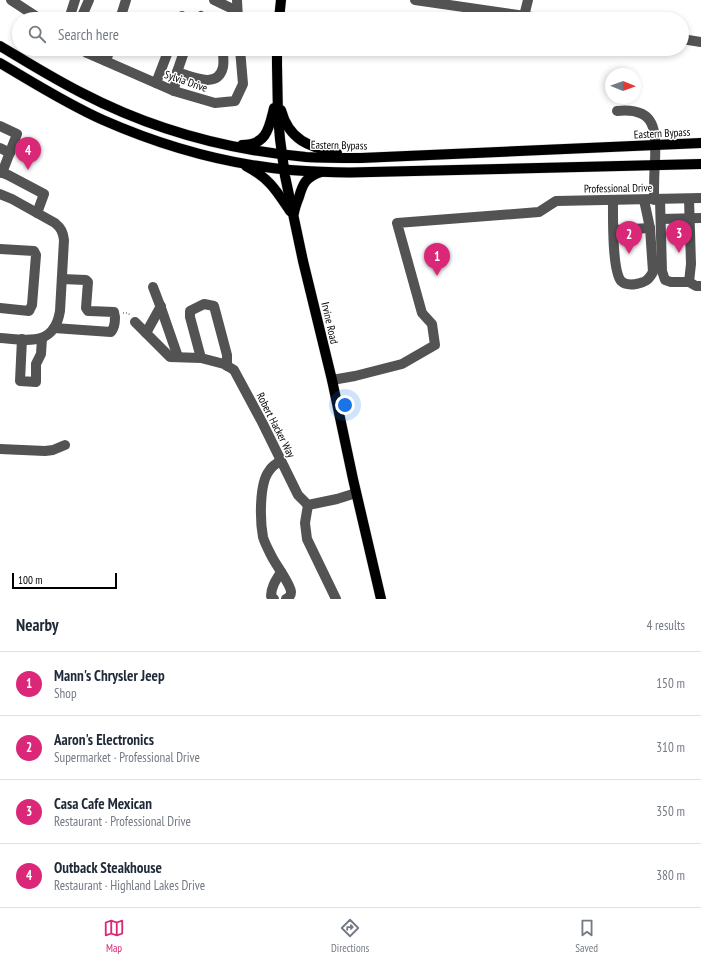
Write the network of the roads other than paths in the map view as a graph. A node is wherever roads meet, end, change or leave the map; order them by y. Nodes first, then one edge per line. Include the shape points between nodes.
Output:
1 (11, 0) edge
2 (75, 0) edge
3 (88, 0) edge
4 (126, 0) edge
5 (214, 0) edge
6 (237, 0) edge
7 (280, 0) edge
8 (415, 0) edge
9 (528, 0) edge
10 (29, 12) edge
11 (71, 12) edge
12 (84, 12) edge
13 (122, 12) edge
14 (233, 12) edge
15 (238, 12) edge
16 (279, 12) edge
17 (497, 12) edge
18 (525, 12) edge
19 (689, 40) edge
20 (701, 42) edge
21 (0, 46) edge
22 (12, 53) edge
23 (17, 56) edge
24 (94, 56) edge
25 (108, 56) edge
26 (166, 56) edge
27 (183, 56) edge
28 (223, 56) edge
29 (241, 56) edge
30 (277, 56) edge
31 (106, 61) junction
32 (0, 63) edge
33 (177, 72) junction
34 (156, 83) junction
35 (174, 91) junction
36 (277, 94) junction
37 (617, 111) dead end
38 (0, 126) edge
39 (701, 143) edge
40 (655, 145) junction
41 (230, 146) junction
42 (0, 148) edge
43 (10, 153) junction
44 (282, 154) junction
45 (361, 158) junction
46 (233, 161) junction
47 (701, 164) edge
48 (654, 165) junction
49 (284, 169) junction
50 (321, 172) junction
51 (1, 173) edge
52 (0, 194) edge
53 (701, 198) edge
54 (689, 199) junction
55 (613, 200) junction
56 (644, 200) junction
57 (657, 200) junction
58 (37, 213) junction
59 (294, 217) junction
60 (690, 218) junction
61 (701, 218) edge
62 (660, 219) junction
63 (650, 228) junction
64 (614, 230) junction
65 (0, 249) edge
66 (62, 279) junction
67 (689, 282) junction
68 (701, 286) edge
69 (152, 287) dead end
70 (161, 306) junction
71 (0, 308) edge
72 (135, 322) road end
73 (54, 328) junction
74 (146, 333) junction
75 (0, 338) edge
76 (42, 338) junction
77 (22, 340) junction
78 (174, 357) junction
79 (201, 358) junction
80 (227, 366) junction
81 (332, 380) junction
82 (65, 444) dead end
83 (0, 449) edge
84 (281, 461) junction
85 (356, 493) junction
86 (308, 505) junction
87 (281, 572) junction
88 (274, 599) edge
89 (286, 599) edge
90 (336, 599) edge
91 (381, 599) edge

1 - 10 street
2 - 11 street
3 - 12 street
4 - 13 street
5 - 14 street
6 - 15 street
7 - 16 main road
8 - 17 street
9 - 18 street
19 - 20 street
21 - 22 main road, Eastern Bypass
23 - 41 main road, Eastern Bypass via 81,93 111,107 171,130
24 - 31 street, Sylvia Drive
25 - 31 street
26 - 34 street
27 - 33 street
28 - 33 street via 222,68 219,75 213,79 206,81
29 - 35 street, Sylvia Drive via 243,84 234,101 215,103
30 - 36 main road, Irvine Road
31 - 34 street, Sylvia Drive
32 - 46 main road via 58,98 118,126 177,147
33 - 35 street
34 - 35 street, Sylvia Drive
36 - 41 main road via 266,135 255,143
36 - 44 main road, Irvine Road
36 - 45 main road via 285,122 301,141 318,149
37 - 40 street via 634,111 648,118 655,132
38 - 43 street via 17,134
39 - 40 main road, Eastern Bypass
40 - 45 main road, Eastern Bypass
40 - 48 street
41 - 44 main road, Eastern Bypass
42 - 43 street
43 - 51 street
44 - 45 main road, Eastern Bypass
44 - 49 main road, Irvine Road
46 - 49 main road
46 - 59 main road via 266,179
47 - 48 main road
48 - 50 main road
48 - 57 street
49 - 50 main road
49 - 59 main road, Irvine Road
50 - 59 main road via 314,174 302,185
51 - 58 street via 44,194
52 - 58 street
53 - 54 street, Professional Drive
54 - 57 street, Professional Drive
54 - 60 street
55 - 56 street, Professional Drive
55 - 64 street
55 - 81 street, Professional Drive via 556,201 539,212 397,223 422,313 432,324 435,345 402,364
56 - 57 street, Professional Drive
56 - 63 street
57 - 62 street
58 - 66 street via 55,223 63,233
59 - 81 main road, Irvine Road
60 - 61 street
60 - 62 street
60 - 67 street
62 - 67 street via 662,271 665,280
63 - 64 street
63 - 64 street via 653,272 643,283 629,285 622,282 618,276
65 - 71 street via 34,251 36,255 32,305 29,310
66 - 73 street via 58,319
66 - 73 street via 86,280 86,308 88,311 114,312 114,329 111,332
67 - 68 street
69 - 70 street
70 - 74 street
70 - 78 street
72 - 74 street
73 - 76 street
74 - 78 street
75 - 77 street
76 - 77 street
76 - 77 street via 42,354 36,364 36,382 20,381
78 - 79 street
79 - 80 street
79 - 80 street via 190,311 204,304 214,306 227,355
80 - 84 street, Robert Hacker Way via 234,370
81 - 85 main road, Irvine Road
82 - 83 street via 45,451
84 - 86 street, Robert Hacker Way via 298,495
84 - 87 street via 269,471 264,483 261,520 264,539
85 - 86 street
85 - 91 main road, Irvine Road
86 - 90 street via 305,523 307,539
87 - 88 street via 271,592
87 - 89 street via 292,591

